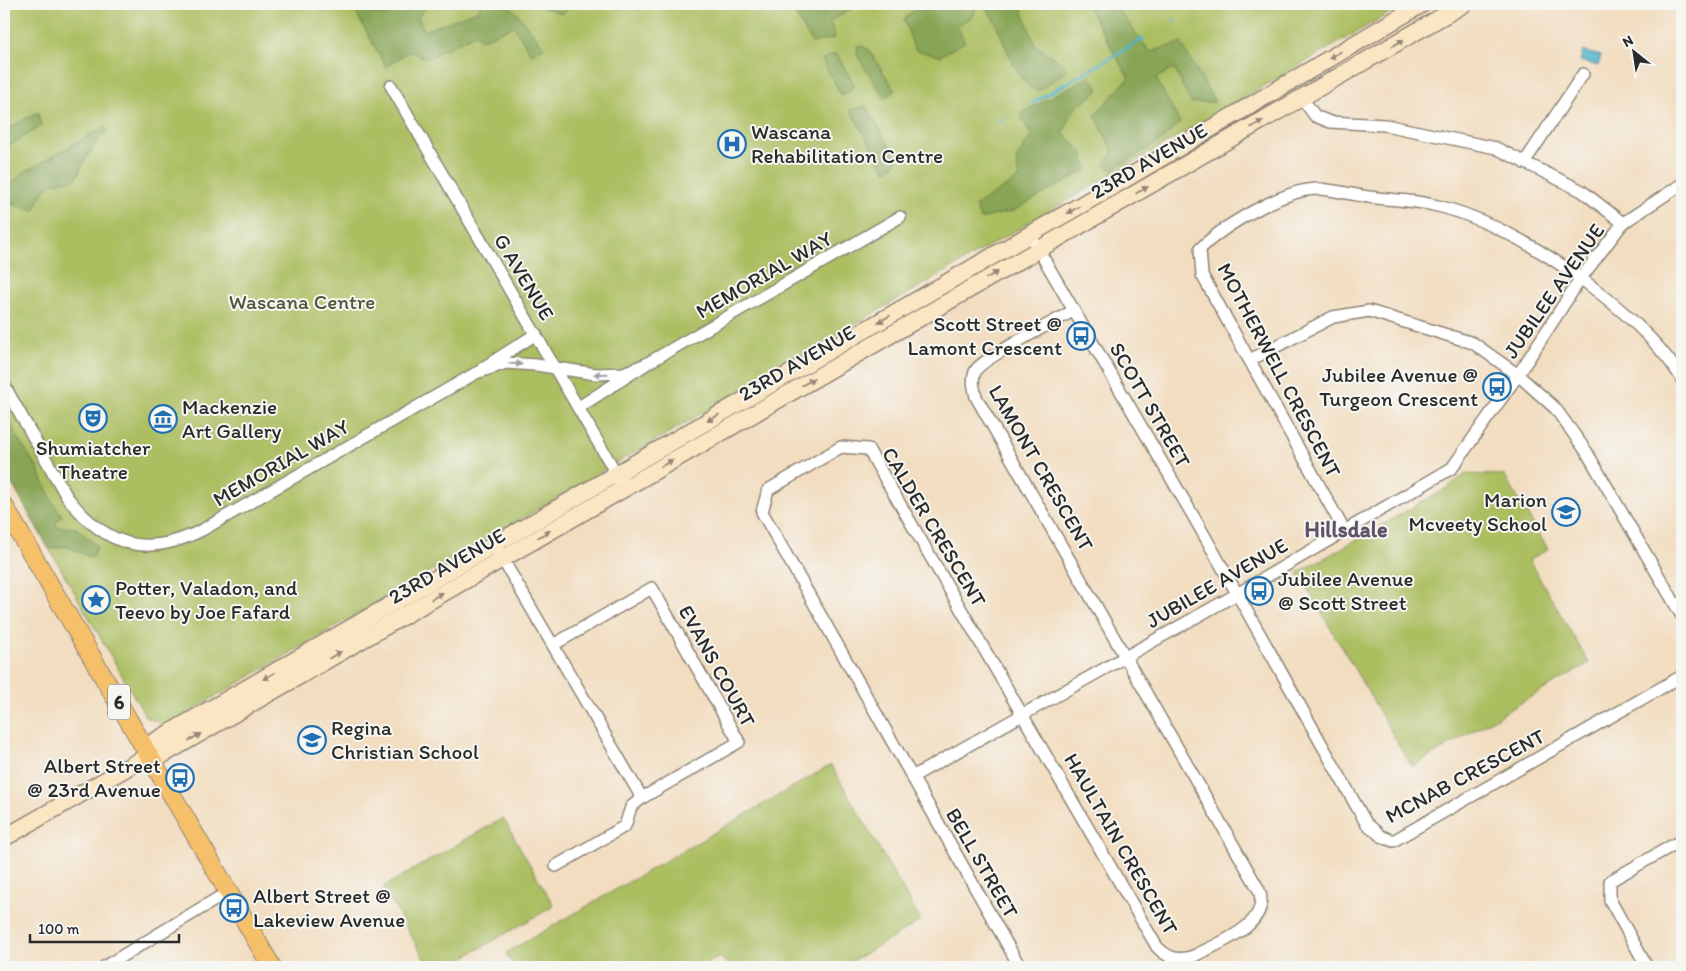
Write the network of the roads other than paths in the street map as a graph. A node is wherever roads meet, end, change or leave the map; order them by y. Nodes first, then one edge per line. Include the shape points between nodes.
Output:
1 (1422, 4) edge
2 (1464, 4) edge
3 (1583, 74) dead end
4 (391, 86) dead end
5 (1302, 98) junction
6 (1524, 163) junction
7 (1681, 187) edge
8 (900, 217) dead end
9 (1623, 223) junction
10 (1034, 242) junction
11 (1581, 278) junction
12 (1073, 310) junction
13 (536, 334) junction
14 (1250, 360) junction
15 (646, 364) junction
16 (556, 367) junction
17 (476, 373) junction
18 (1518, 375) junction
19 (1682, 380) edge
20 (4, 384) edge
21 (579, 407) junction
22 (621, 481) junction
23 (4, 506) edge
24 (9, 528) edge
25 (1344, 530) junction
26 (498, 552) junction
27 (1237, 594) junction
28 (1682, 616) edge
29 (552, 645) junction
30 (1127, 656) junction
31 (1682, 676) edge
32 (1024, 715) junction
33 (149, 754) junction
34 (912, 777) junction
35 (642, 798) junction
36 (5, 834) edge
37 (1682, 840) edge
38 (556, 866) dead end
39 (228, 892) junction
40 (104, 967) edge
41 (272, 967) edge
42 (1020, 967) edge
43 (1647, 967) edge

1 -> 10 main road, 23RD AVENUE
5 -> 2 main road, 23RD AVENUE
3 - 6 street
4 - 13 street, G AVENUE
5 - 6 street via 1315,116 1330,122 1385,125 1496,148
10 -> 5 main road, 23RD AVENUE
6 - 9 street via 1582,191
7 - 9 street, JUBILEE AVENUE
8 - 15 street, MEMORIAL WAY
9 - 11 street, JUBILEE AVENUE
10 - 12 street, SCOTT STREET
10 - 22 main road, 23RD AVENUE
11 - 14 street, MOTHERWELL CRESCENT via 1497,227 1433,205 1316,189 1284,196 1213,236 1200,249 1202,275
11 - 18 street, JUBILEE AVENUE
11 - 19 street via 1638,324
12 - 27 street, SCOTT STREET
12 - 30 street, LAMONT CRESCENT via 989,359 976,370 972,384
13 - 16 street, G AVENUE
13 - 17 street via 499,355
14 - 18 street via 1333,317 1369,312 1473,343
14 - 25 street, MOTHERWELL CRESCENT
15 -> 16 street, MEMORIAL WAY via 623,373 596,374
15 - 21 street, MEMORIAL WAY
17 -> 16 street, MEMORIAL WAY via 506,363
16 - 21 street, G AVENUE
17 - 20 street, MEMORIAL WAY via 204,529 177,542 145,546 115,540 80,514 67,497
18 - 25 street, JUBILEE AVENUE via 1452,468
18 - 28 street via 1556,408 1586,451
21 - 22 street, G AVENUE
22 - 26 main road, 23RD AVENUE
23 - 24 main road, 6
24 - 33 main road, 6
25 - 27 street, JUBILEE AVENUE
26 - 29 street
26 - 33 main road, 23RD AVENUE
27 - 30 street, JUBILEE AVENUE
27 - 31 street, MCNAB CRESCENT via 1366,823 1393,841
29 - 35 street
29 - 35 street, EVANS COURT via 652,588 739,742
30 - 32 street, JUBILEE AVENUE
30 - 32 street, HAULTAIN CRESCENT via 1262,897 1259,915 1252,924 1183,960 1173,959 1157,946
32 - 34 street, JUBILEE AVENUE
32 - 34 street, CALDER CRESCENT via 868,450 841,447 768,490 762,512
33 - 36 main road, 23RD AVENUE
33 - 39 main road, 6
34 - 42 street, BELL STREET
35 - 38 street via 631,807 625,826
37 - 43 street via 1610,881 1610,900
39 - 40 street
39 - 41 main road, 6

